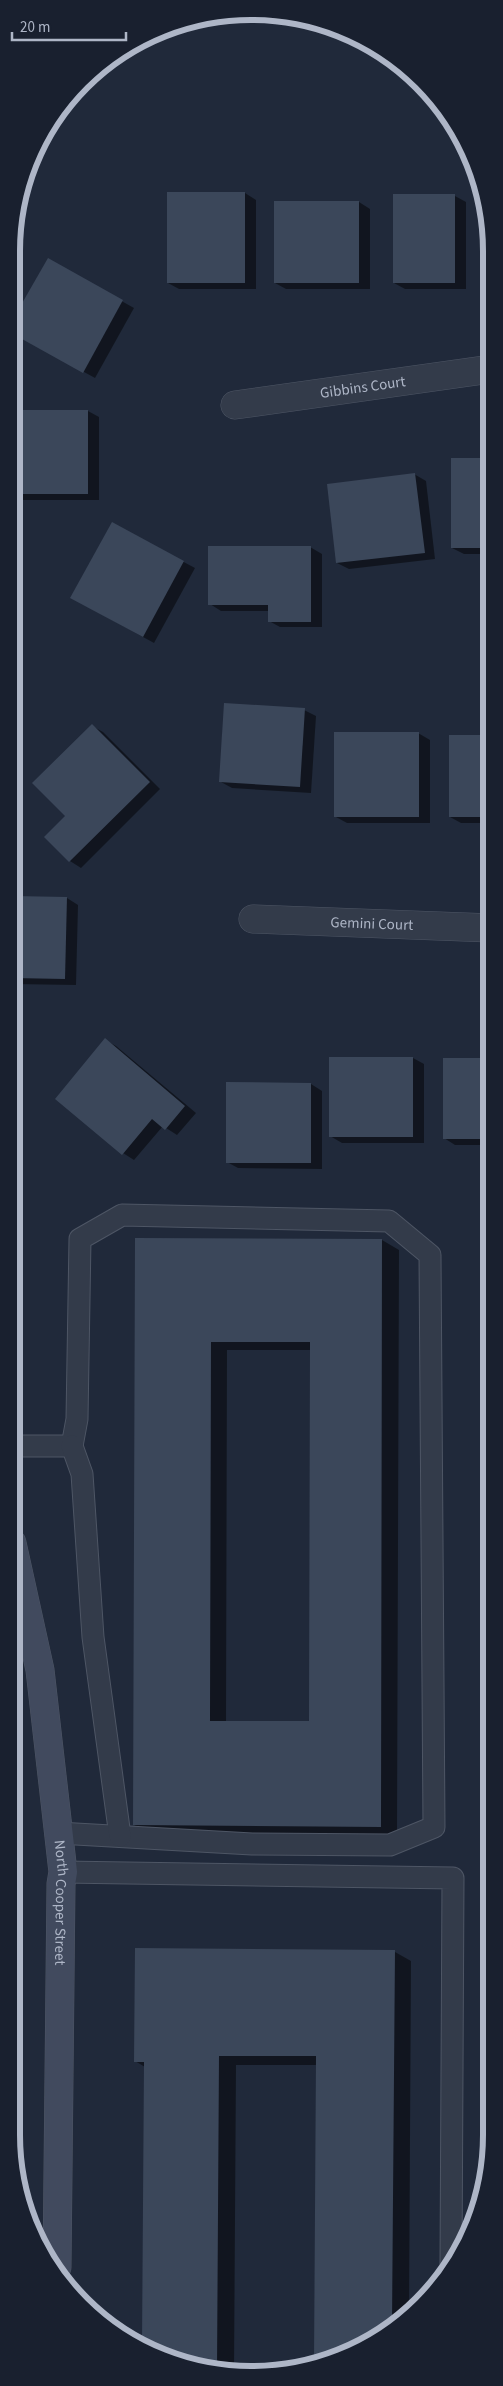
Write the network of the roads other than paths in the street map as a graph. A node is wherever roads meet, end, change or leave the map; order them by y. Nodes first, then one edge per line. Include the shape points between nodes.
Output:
1 (483, 370) edge
2 (235, 404) dead end
3 (253, 918) dead end
4 (483, 928) edge
5 (20, 1446) edge
6 (72, 1446) junction
7 (20, 1579) edge
8 (58, 1833) junction
9 (120, 1836) junction
10 (63, 1872) junction
11 (452, 2250) edge
12 (57, 2260) edge

1 - 2 street, Gibbins Court
3 - 4 street, Gemini Court
5 - 6 lane
6 - 9 lane via 82,1474 93,1637
6 - 9 lane via 77,1419 80,1239 122,1215 389,1221 430,1255 434,1827 390,1846 252,1844
7 - 8 main road, North Cooper Street via 40,1670
8 - 9 lane
8 - 10 main road, North Cooper Street
10 - 11 lane via 453,1878
10 - 12 main road, North Cooper Street

